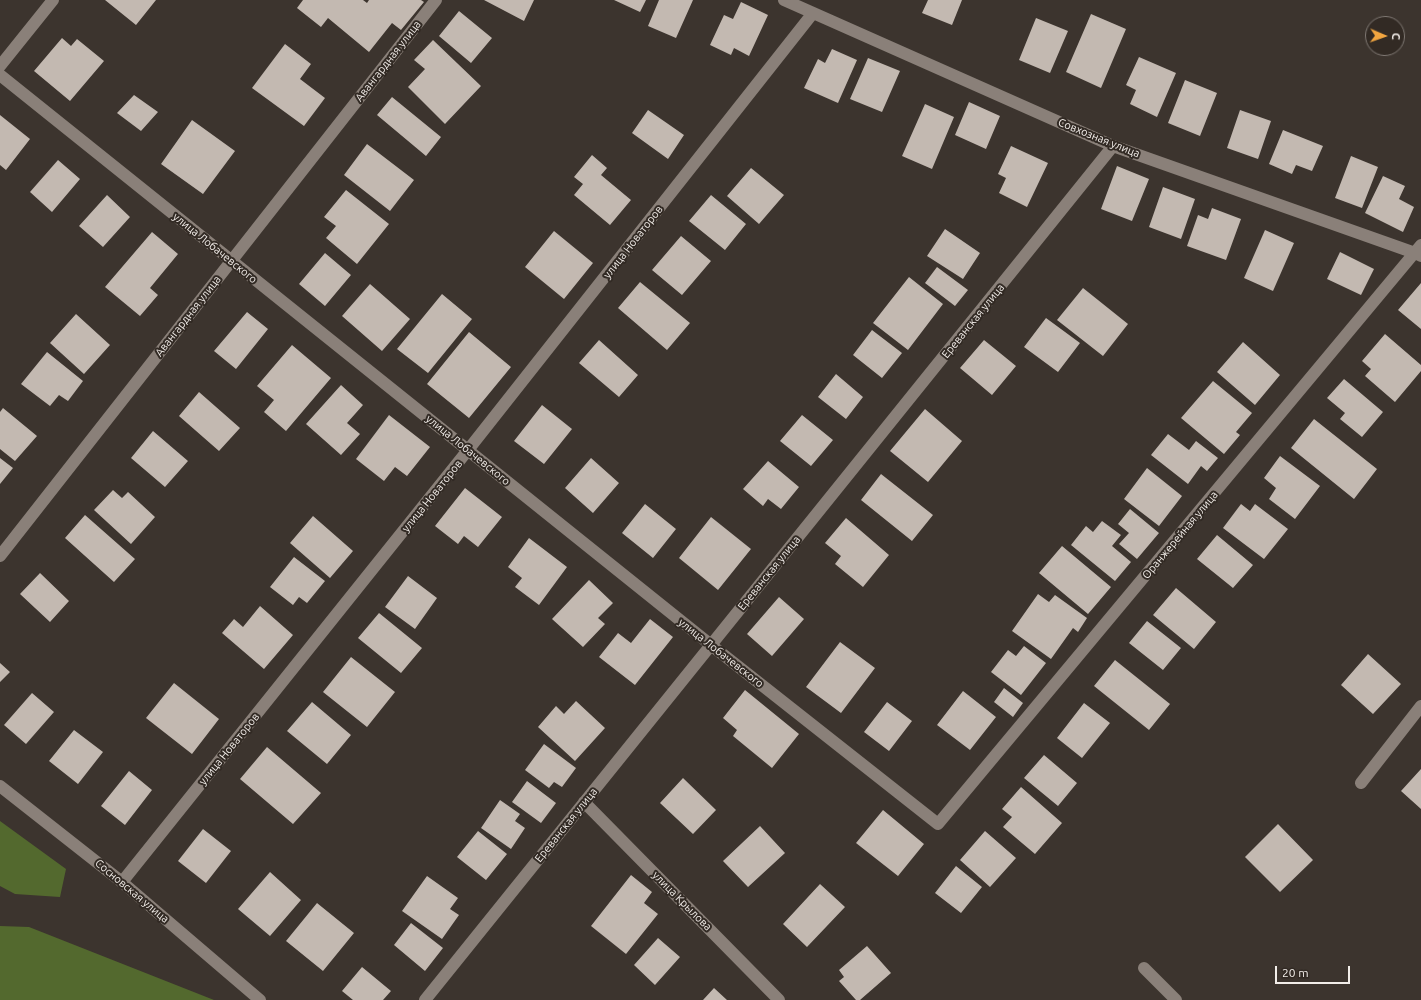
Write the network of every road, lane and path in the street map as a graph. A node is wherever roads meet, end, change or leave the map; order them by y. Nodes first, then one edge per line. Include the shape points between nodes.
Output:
1 (53, 0) edge
2 (436, 0) edge
3 (784, 0) edge
4 (813, 13) junction
5 (0, 66) edge
6 (0, 75) edge
7 (1114, 146) junction
8 (1419, 251) edge
9 (231, 261) junction
10 (468, 450) junction
11 (0, 556) edge
12 (711, 645) junction
13 (1421, 706) edge
14 (1361, 783) dead end
15 (0, 786) edge
16 (584, 802) junction
17 (938, 824) joint
18 (122, 882) junction
19 (1144, 968) dead end
20 (260, 1000) edge
21 (425, 1000) edge
22 (779, 1000) edge
23 (1176, 1000) edge

1 - 5 street
2 - 9 street, Авангардная улица
3 - 4 street, Совхозная улица
4 - 7 street, Совхозная улица
4 - 10 street, улица Новаторов
6 - 9 street, улица Лобачевского
7 - 8 street, Совхозная улица
7 - 12 street, Ереванская улица
8 - 17 street, Оранжерейная улица
9 - 10 street, улица Лобачевского
9 - 11 street, Авангардная улица
10 - 12 street, улица Лобачевского
10 - 18 street, улица Новаторов
12 - 16 street, Ереванская улица
12 - 17 street, улица Лобачевского
13 - 14 street
15 - 18 street, Сосновская улица
16 - 21 street, Ереванская улица
16 - 22 street, улица Крылова
18 - 20 street, Сосновская улица
19 - 23 street

